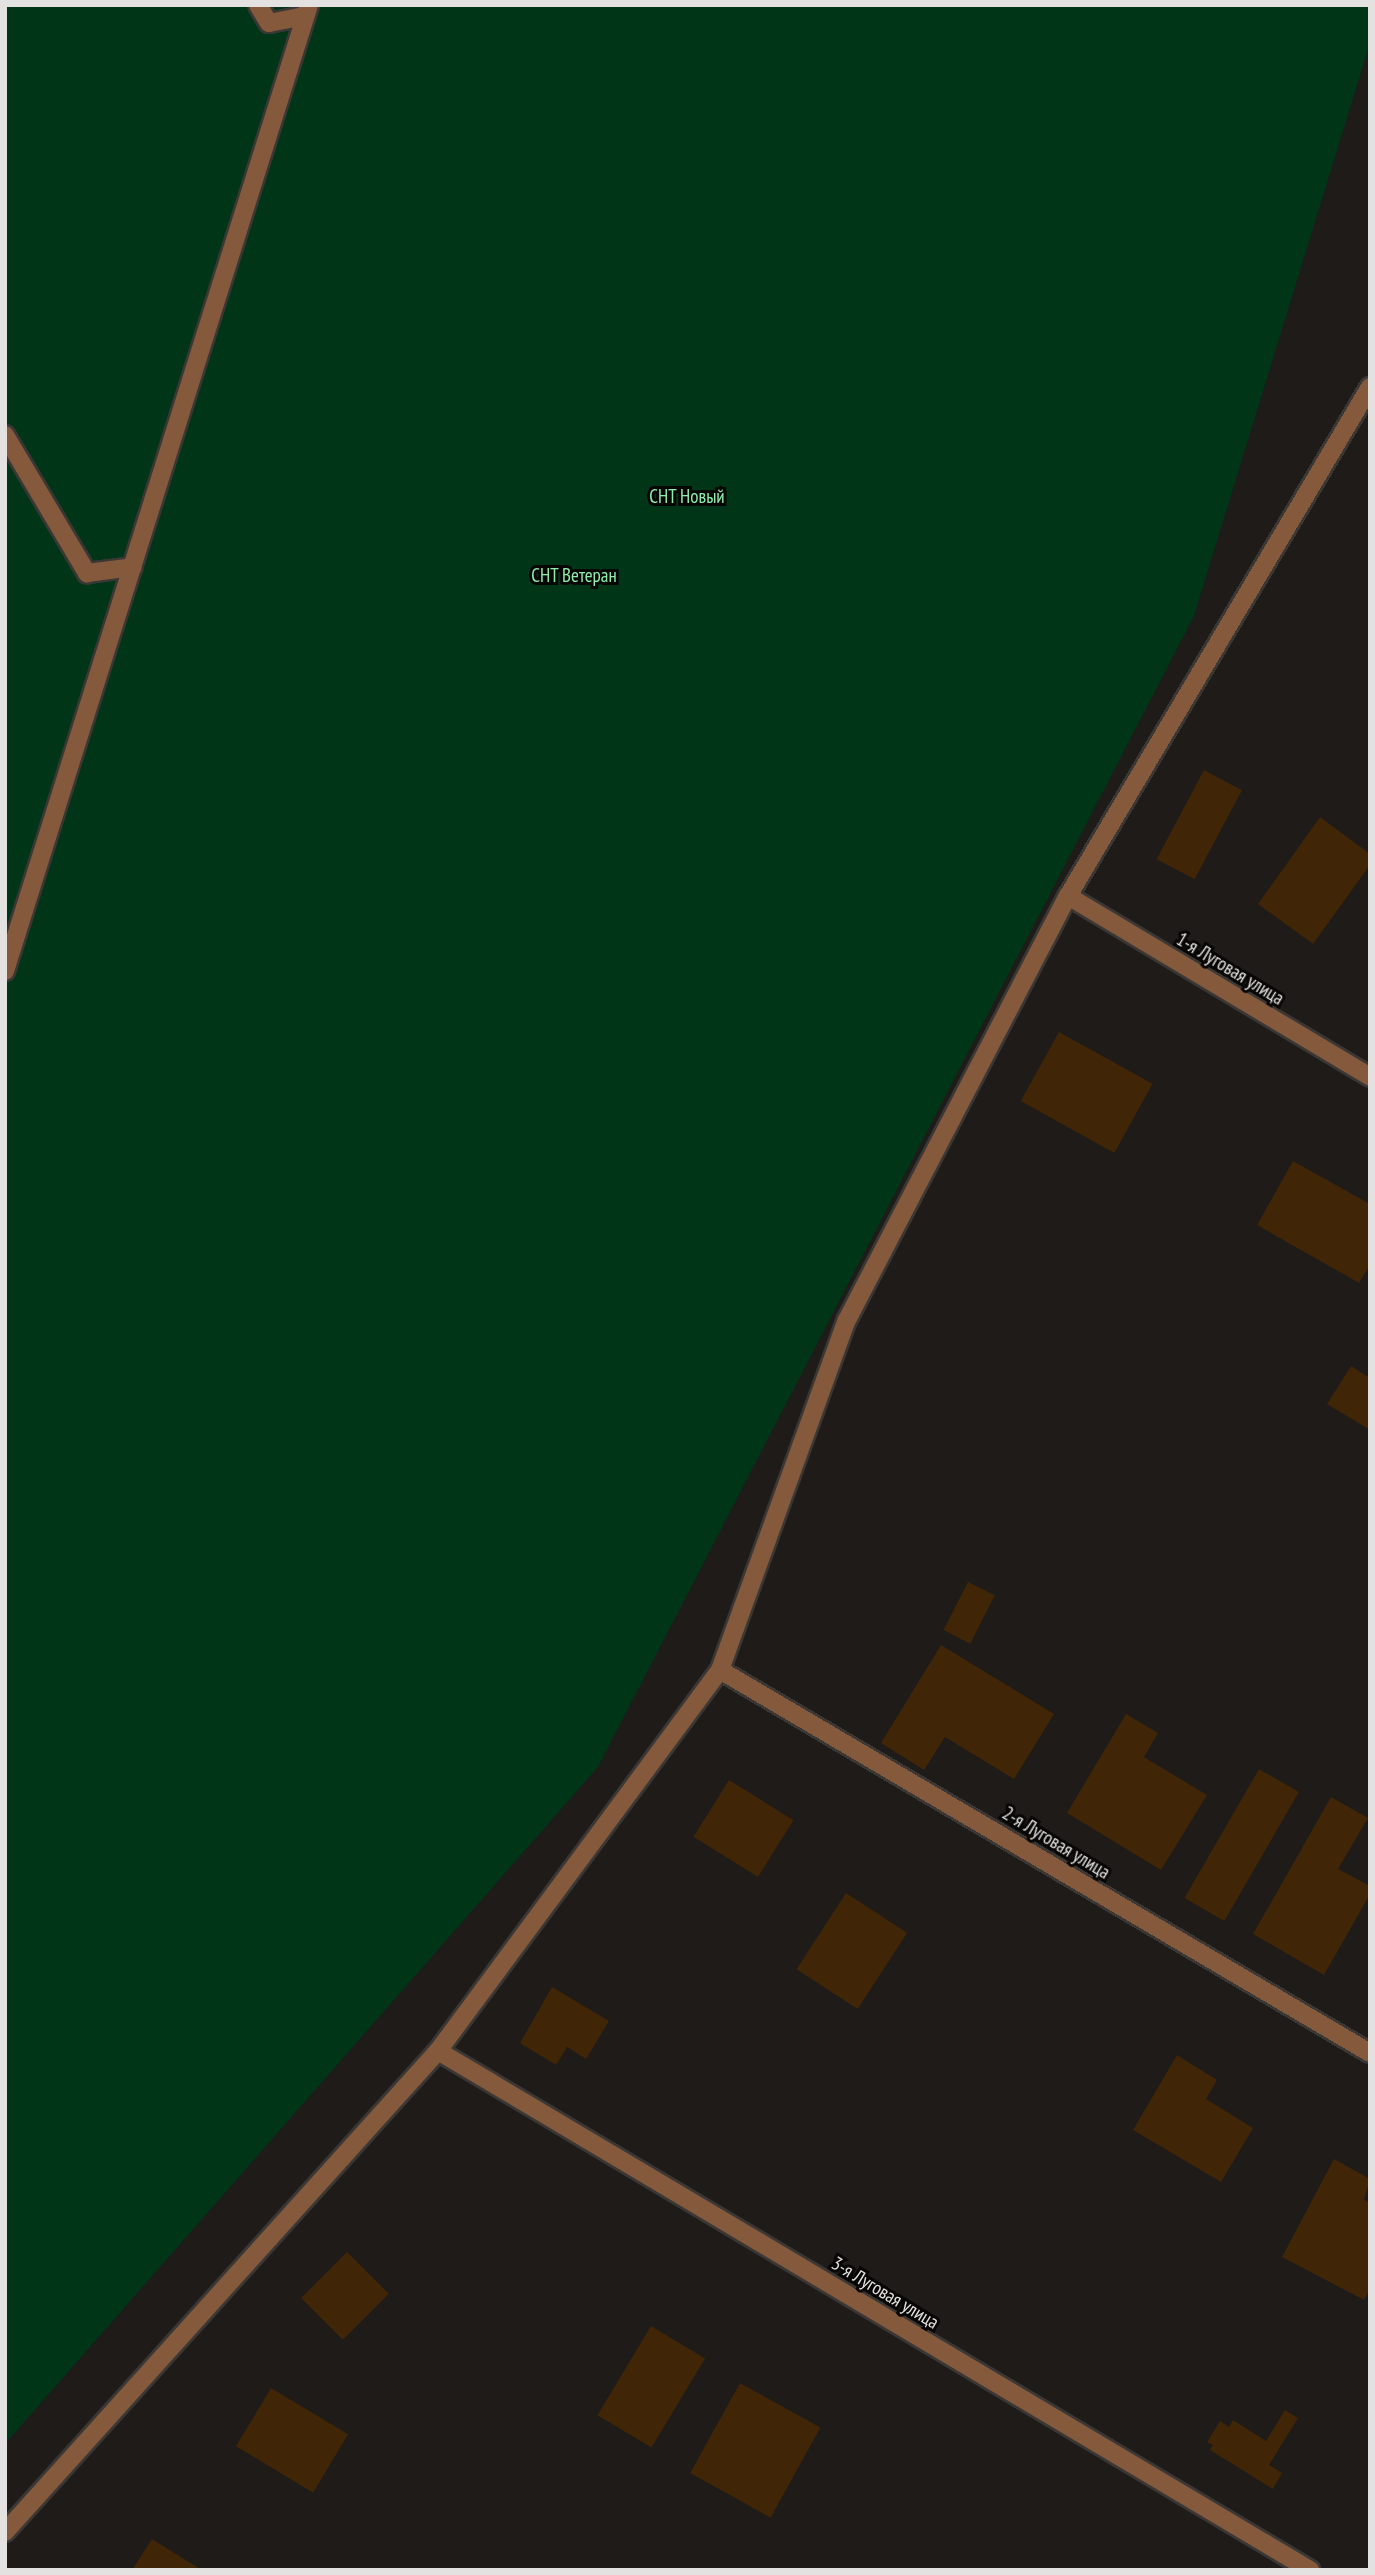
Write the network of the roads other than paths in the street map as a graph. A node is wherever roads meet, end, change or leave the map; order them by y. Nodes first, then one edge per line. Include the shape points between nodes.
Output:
1 (258, 5) edge
2 (307, 11) edge
3 (1370, 387) edge
4 (5, 435) edge
5 (133, 567) junction
6 (1068, 896) junction
7 (5, 971) edge
8 (1370, 1077) edge
9 (720, 1670) junction
10 (438, 2051) junction
11 (1370, 2053) edge
12 (5, 2532) edge
13 (1310, 2570) edge

1 - 2 street via 269,23
2 - 5 street
3 - 6 street
4 - 5 street via 87,573
5 - 7 street
6 - 8 street, 1-я Луговая улица
6 - 9 street via 847,1320
9 - 10 street
9 - 11 street, 2-я Луговая улица
10 - 12 street
10 - 13 street, 3-я Луговая улица

